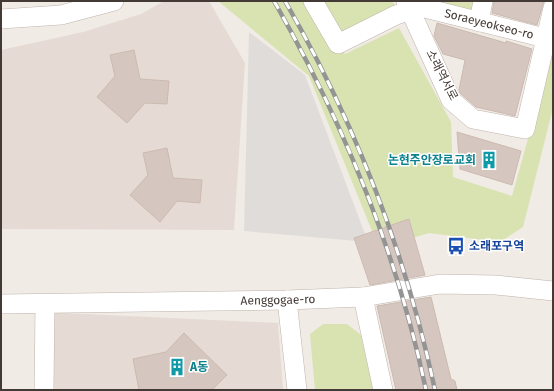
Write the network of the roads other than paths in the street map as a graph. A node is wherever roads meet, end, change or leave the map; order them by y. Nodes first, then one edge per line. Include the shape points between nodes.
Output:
1 (114, 1) edge
2 (313, 1) edge
3 (484, 1) edge
4 (408, 5) edge
5 (553, 8) edge
6 (1, 19) edge
7 (479, 22) junction
8 (549, 39) edge
9 (553, 292) edge
10 (363, 297) junction
11 (287, 300) junction
12 (1, 304) edge
13 (45, 304) junction
14 (44, 390) edge
15 (297, 390) edge
16 (383, 390) edge

1 - 6 street via 61,15
2 - 4 street, Soraeyeokseo-ro via 338,44 396,14
3 - 7 street
4 - 7 street, Soraeyeokseo-ro
4 - 8 street, 소래역서로 via 452,100 473,119 525,129
5 - 8 street
7 - 8 street, Soraeyeokseo-ro
9 - 10 street, Aenggogae-ro via 440,284
10 - 11 street, Aenggogae-ro
10 - 16 street
11 - 13 street, Aenggogae-ro
11 - 15 street
12 - 13 street, Aenggogae-ro
13 - 14 street

